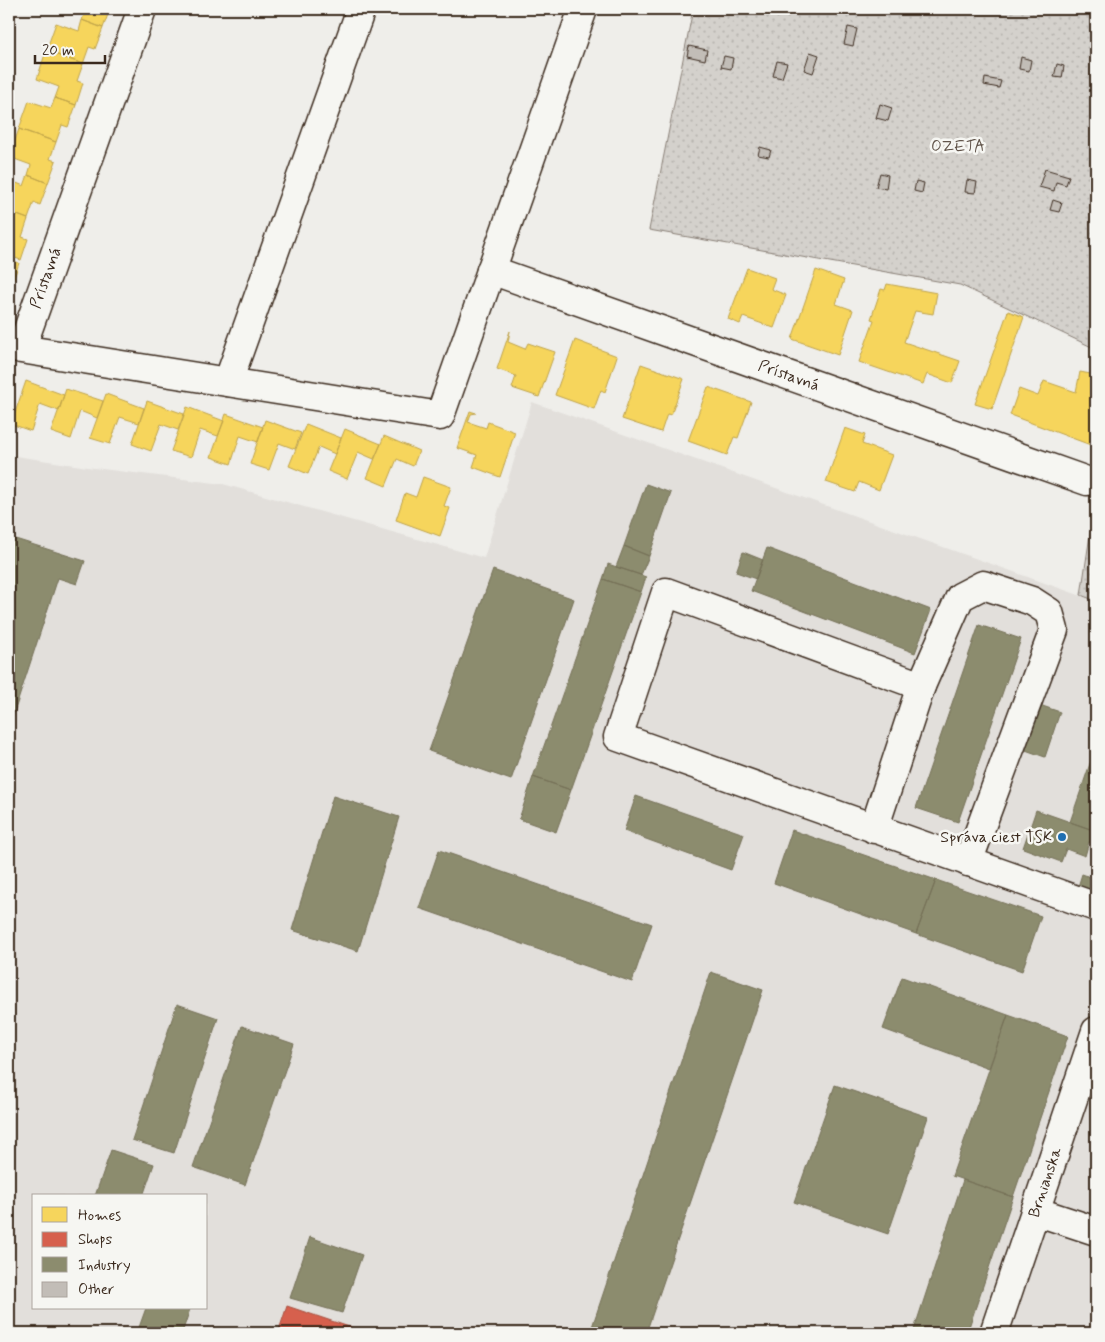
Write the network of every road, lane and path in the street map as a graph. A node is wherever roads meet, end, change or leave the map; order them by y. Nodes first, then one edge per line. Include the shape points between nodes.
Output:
1 (142, 9) edge
2 (361, 9) edge
3 (583, 9) edge
4 (491, 270) junction
5 (228, 382) junction
6 (1087, 481) dead end
7 (922, 686) junction
8 (874, 829) junction
9 (968, 862) junction
10 (1096, 907) edge
11 (1096, 1031) edge
12 (1035, 1211) junction
13 (1096, 1231) edge
14 (994, 1333) edge

1 - 5 street, Prístavná via 20,349
2 - 5 street
3 - 4 street, Prístavná
4 - 5 street, Prístavná via 440,416
4 - 6 street, Prístavná
7 - 8 street
7 - 8 street via 666,592 618,737
7 - 9 street via 960,597 983,586 1032,601 1049,612 1054,630
8 - 9 street
9 - 10 street
11 - 12 street, Brnianska
12 - 13 street
12 - 14 street, Brnianska

